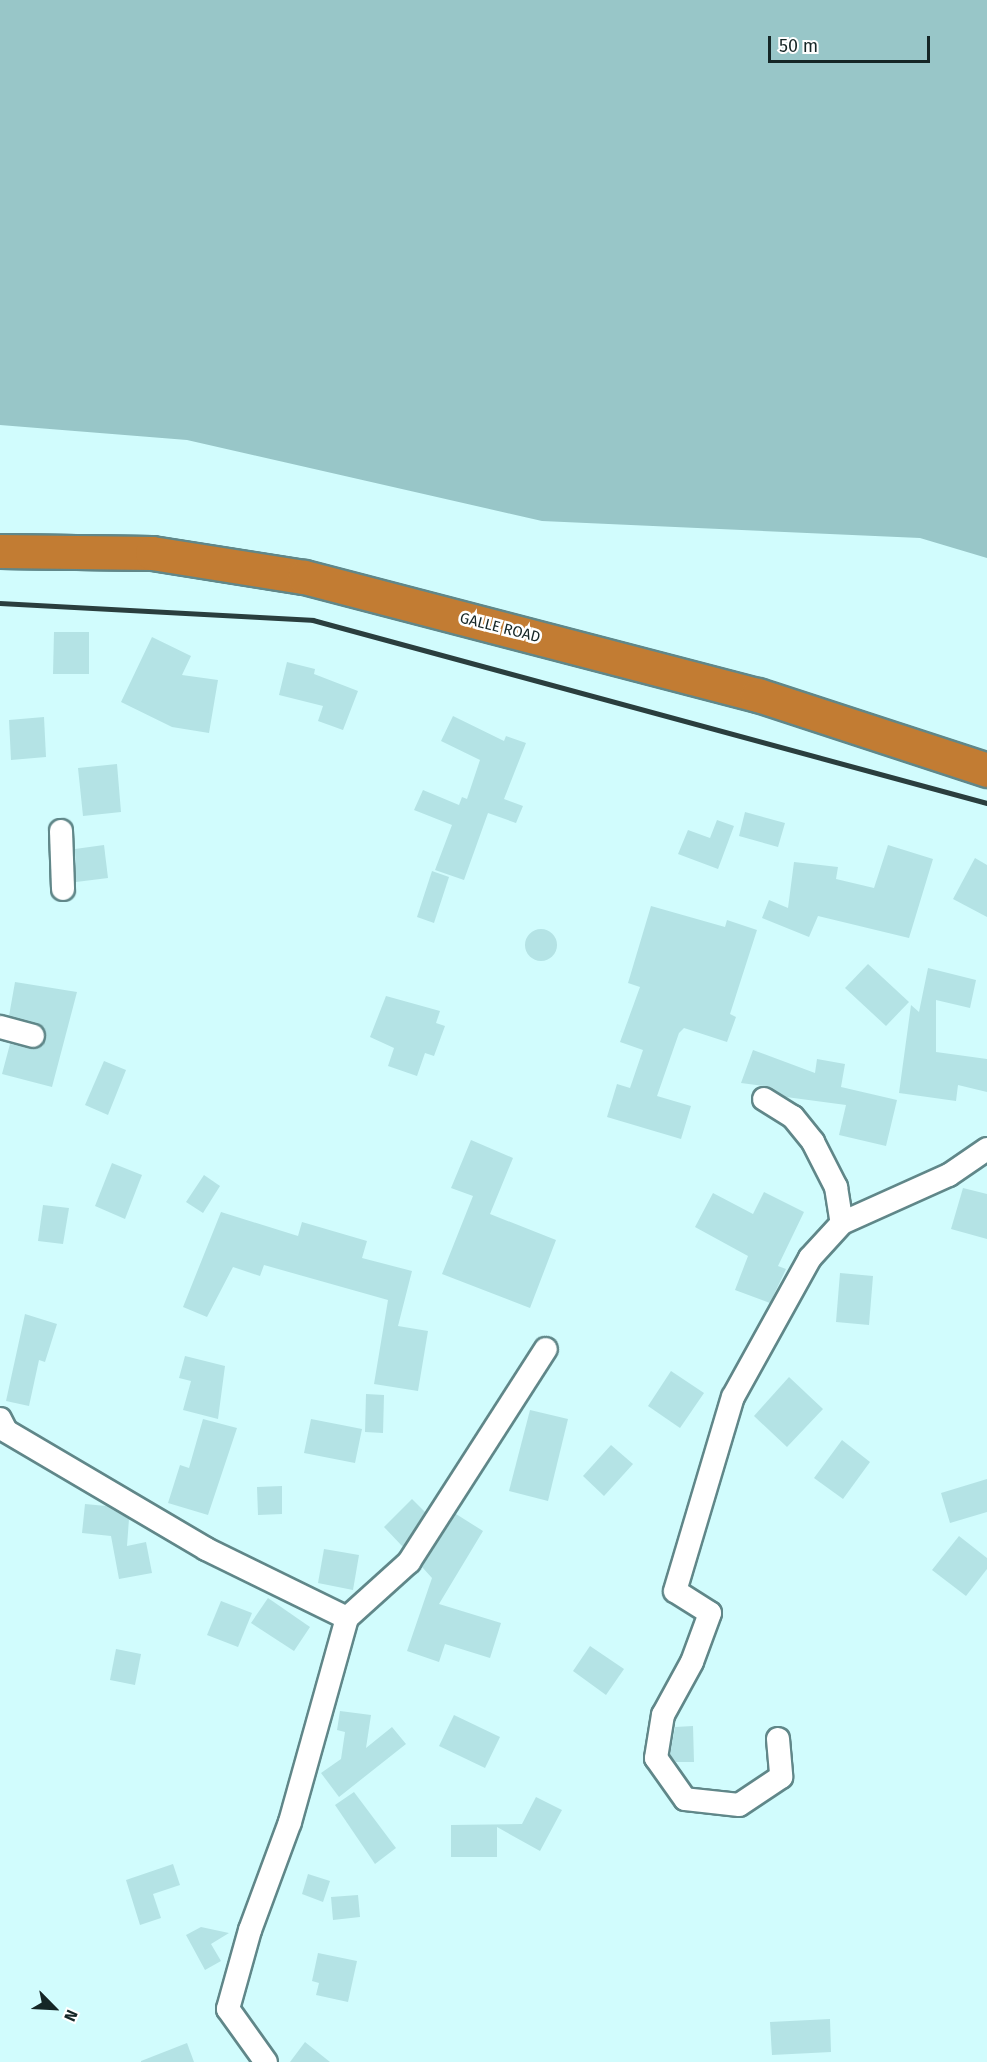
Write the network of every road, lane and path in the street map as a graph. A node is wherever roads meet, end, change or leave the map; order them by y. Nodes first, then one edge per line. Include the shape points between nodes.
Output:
1 (0, 550) edge
2 (987, 770) edge
3 (61, 831) dead end
4 (63, 889) dead end
5 (0, 1027) edge
6 (33, 1036) dead end
7 (764, 1099) dead end
8 (987, 1149) edge
9 (842, 1223) junction
10 (546, 1349) dead end
11 (0, 1419) edge
12 (347, 1618) junction
13 (778, 1738) dead end
14 (266, 2062) edge

1 - 2 highway, GALLE ROAD via 152,553 304,578 758,695
3 - 4 street
5 - 6 street
7 - 9 street via 793,1117 813,1142 836,1187
8 - 9 street via 949,1175
9 - 13 street via 810,1258 733,1397 675,1591 710,1613 692,1662 663,1715 656,1758 685,1799 739,1805 781,1777
10 - 12 street via 409,1562
11 - 12 street via 6,1431 206,1549
12 - 14 street via 291,1822 250,1930 228,2009

